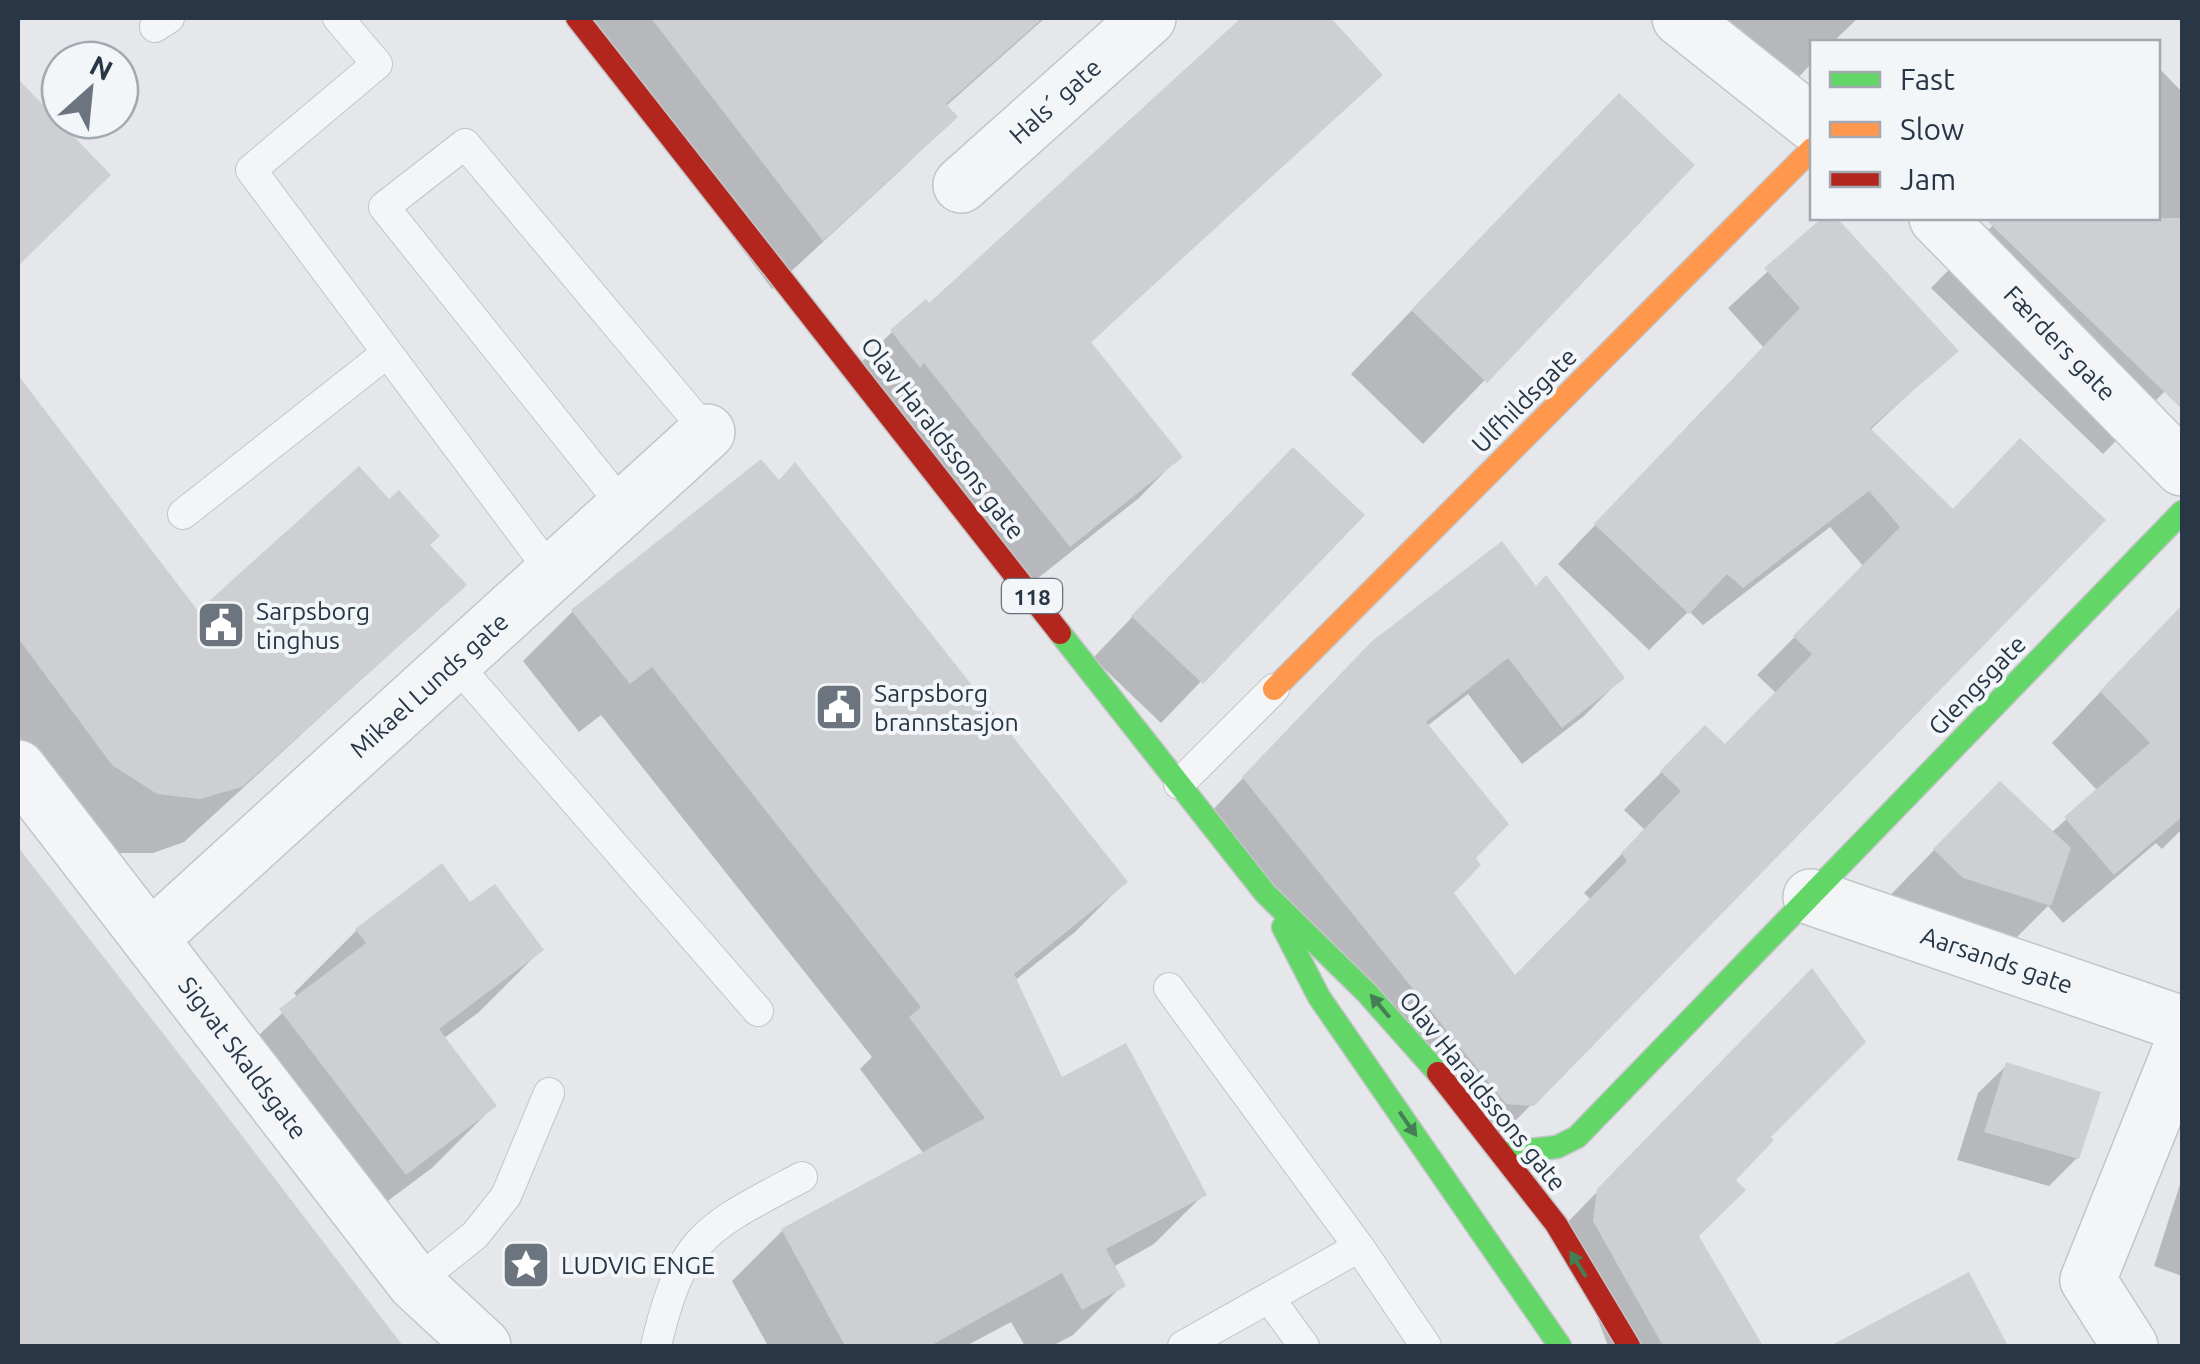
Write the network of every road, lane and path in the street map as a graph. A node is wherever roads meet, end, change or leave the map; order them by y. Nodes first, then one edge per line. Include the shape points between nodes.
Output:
1 (338, 18) edge
2 (577, 18) edge
3 (1148, 18) edge
4 (1680, 18) edge
5 (1810, 121) edge
6 (1810, 151) edge
7 (962, 185) dead end
8 (1939, 220) edge
9 (387, 353) junction
10 (707, 432) joint
11 (2182, 468) edge
12 (624, 507) junction
13 (2182, 512) edge
14 (183, 514) dead end
15 (552, 573) junction
16 (454, 662) junction
17 (1274, 689) joint
18 (18, 768) edge
19 (1179, 784) junction
20 (1266, 893) junction
21 (1811, 896) junction
22 (151, 938) junction
23 (1169, 988) dead end
24 (758, 1011) dead end
25 (2182, 1024) edge
26 (2182, 1046) edge
27 (549, 1093) dead end
28 (1502, 1153) junction
29 (802, 1178) dead end
30 (1360, 1247) junction
31 (415, 1283) junction
32 (1269, 1298) junction
33 (477, 1345) edge
34 (656, 1346) edge
35 (1183, 1346) edge
36 (1304, 1346) edge
37 (1426, 1346) edge
38 (1560, 1346) edge
39 (1629, 1346) edge
40 (2130, 1346) edge

1 - 9 lane via 377,64 251,170
2 - 19 main road, Olav Haraldssons gate / 118
3 - 7 street, Hals´ gate
4 - 5 street
6 - 17 main road, Ulfhildsgate
8 - 11 street, Færders gate
9 - 14 lane
9 - 15 lane
10 - 12 street, Mikael Lunds gate
10 - 12 lane via 465,144 384,207
12 - 15 street, Mikael Lunds gate
13 - 21 main road, Glengsgate
15 - 16 street, Mikael Lunds gate
16 - 22 street, Mikael Lunds gate
16 - 24 lane
17 - 19 lane
18 - 22 street, Sigvat Skaldsgate
19 - 20 main road, Olav Haraldssons gate / 118
28 -> 20 main road, Olav Haraldssons gate / 118 via 1353,974
20 -> 38 main road, Olav Haraldssons gate / 118 via 1319,998
21 - 25 street, Aarsands gate
21 - 28 main road, Glengsgate via 1577,1137 1557,1147
22 - 31 street, Sigvat Skaldsgate
23 - 30 lane
26 - 40 street via 2088,1280
27 - 31 lane via 506,1196 475,1235
39 -> 28 main road, Olav Haraldssons gate / 118
29 - 34 lane via 719,1221 688,1254
30 - 32 lane
30 - 37 lane
31 - 33 street, Sigvat Skaldsgate
32 - 35 lane
32 - 36 lane

